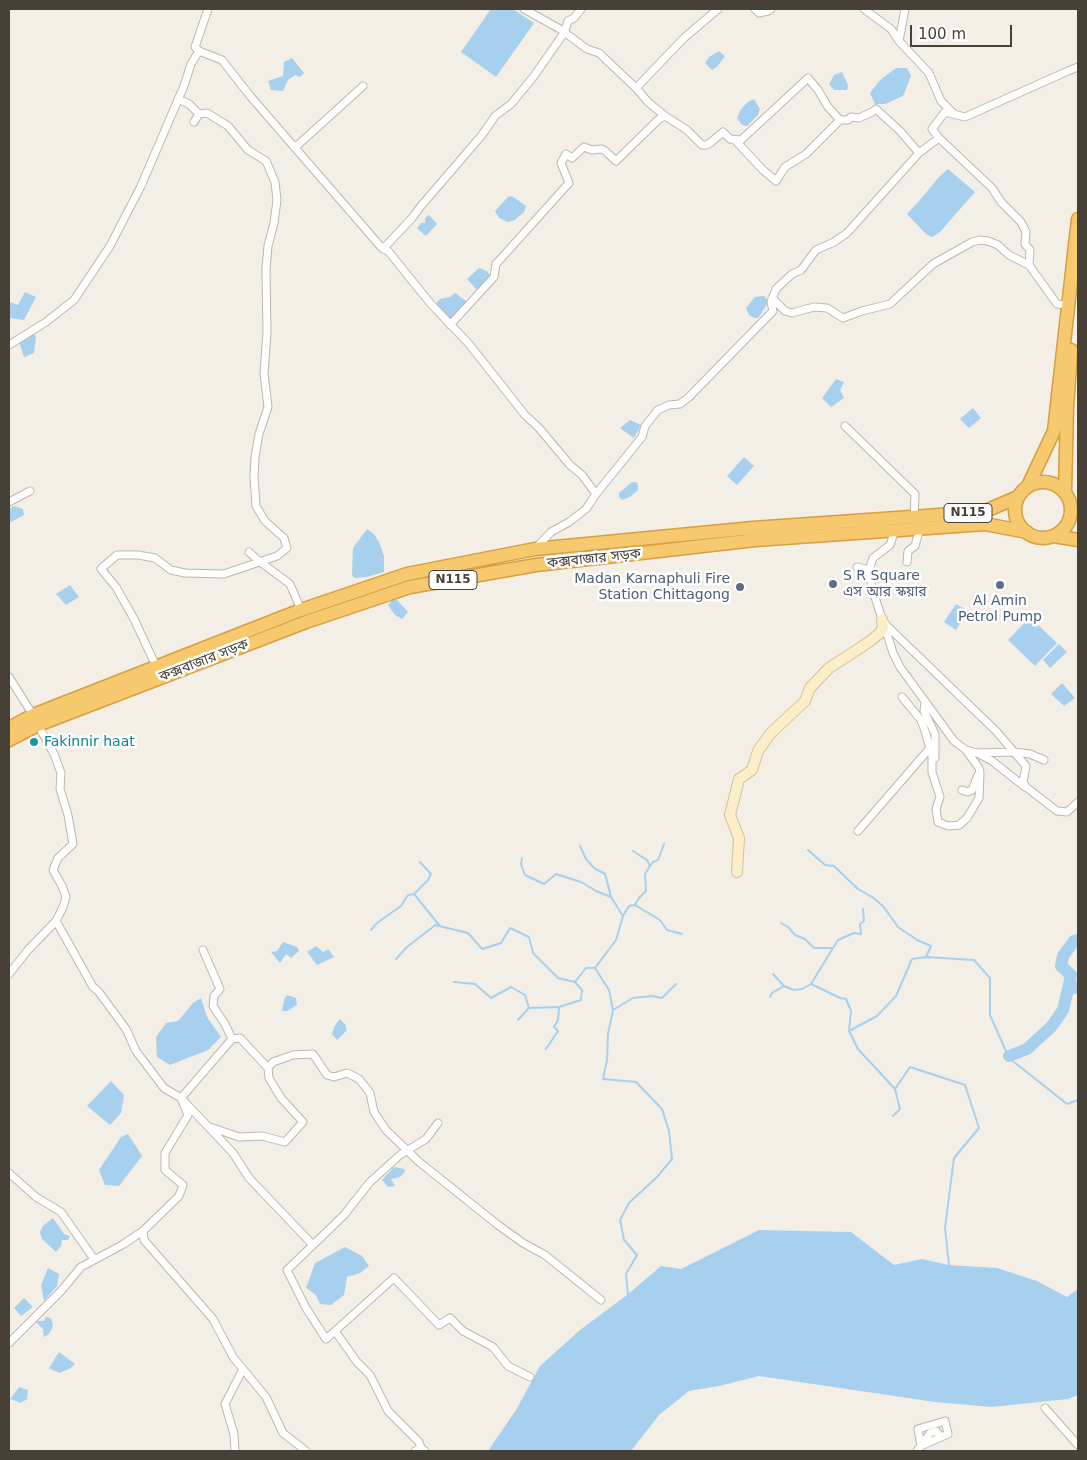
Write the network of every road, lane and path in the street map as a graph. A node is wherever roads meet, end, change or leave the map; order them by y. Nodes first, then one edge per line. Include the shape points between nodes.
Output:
1 (208, 9) edge
2 (524, 9) edge
3 (581, 9) edge
4 (718, 9) edge
5 (755, 9) edge
6 (770, 9) edge
7 (864, 9) edge
8 (905, 9) edge
9 (564, 33) junction
10 (898, 41) junction
11 (199, 51) junction
12 (1078, 68) edge
13 (363, 86) dead end
14 (636, 88) junction
15 (178, 99) junction
16 (199, 114) junction
17 (664, 116) junction
18 (965, 117) junction
19 (840, 120) junction
20 (194, 122) dead end
21 (939, 138) junction
22 (735, 140) junction
23 (294, 147) junction
24 (919, 153) junction
25 (1078, 219) edge
26 (384, 249) junction
27 (1029, 265) junction
28 (1078, 285) edge
29 (772, 298) junction
30 (1067, 305) junction
31 (450, 325) junction
32 (9, 345) edge
33 (845, 426) dead end
34 (1028, 486) junction
35 (30, 491) dead end
36 (596, 494) junction
37 (1018, 497) junction
38 (1071, 500) edge
39 (9, 502) edge
40 (917, 523) junction
41 (895, 530) junction
42 (1027, 532) junction
43 (1054, 536) junction
44 (1078, 540) edge
45 (535, 549) junction
46 (249, 552) dead end
47 (259, 562) junction
48 (907, 562) dead end
49 (857, 567) dead end
50 (869, 570) junction
51 (301, 610) junction
52 (882, 619) junction
53 (156, 666) junction
54 (9, 677) edge
55 (902, 697) dead end
56 (926, 703) junction
57 (36, 720) junction
58 (9, 728) edge
59 (9, 740) edge
60 (930, 748) junction
61 (966, 750) junction
62 (1014, 752) junction
63 (977, 754) junction
64 (1044, 760) dead end
65 (979, 770) junction
66 (1026, 787) junction
67 (962, 790) dead end
68 (938, 791) junction
69 (1078, 802) edge
70 (858, 831) dead end
71 (737, 872) dead end
72 (56, 921) junction
73 (203, 950) dead end
74 (9, 974) edge
75 (232, 1040) junction
76 (268, 1068) junction
77 (180, 1098) junction
78 (438, 1123) dead end
79 (210, 1127) junction
80 (408, 1151) junction
81 (9, 1173) edge
82 (143, 1231) junction
83 (313, 1245) junction
84 (94, 1259) junction
85 (601, 1300) dead end
86 (335, 1331) junction
87 (9, 1343) edge
88 (242, 1369) junction
89 (530, 1377) dead end
90 (1045, 1408) dead end
91 (1078, 1445) edge
92 (919, 1449) edge
93 (420, 1450) edge
94 (235, 1451) edge
95 (306, 1451) edge

1 - 11 street via 195,47
2 - 9 street
3 - 9 street via 568,22
4 - 14 street via 684,38
5 - 6 street via 759,13
7 - 10 street via 891,29
8 - 10 street
9 - 14 street via 599,53
9 - 26 street via 511,104 495,116
10 - 18 street via 929,73 941,101 952,112
11 - 15 street
11 - 23 street via 222,60
12 - 18 street
13 - 23 street
14 - 17 street
15 - 16 street
15 - 32 street via 141,186 110,246 74,300
16 - 20 street
16 - 47 street via 207,113 228,126 248,150 266,161 275,182 277,200 266,269 264,374 268,407 259,434 254,477 256,506 265,521 284,538 288,548
17 - 22 street via 702,144 710,143 723,132
17 - 31 street via 616,162 600,148 584,147 572,158 566,154 561,163 569,183 496,264 494,277
18 - 21 street via 945,112 932,129
19 - 22 street via 806,154 785,167 776,181
19 - 22 street via 808,78 741,140
19 - 24 street via 859,118 876,109
21 - 24 street
21 - 27 street via 992,188 1021,222 1026,232 1025,244 1030,250
23 - 26 street
24 - 29 street via 847,233 816,250 801,270 776,289
25 - 30 highway
26 - 31 street
27 - 29 street via 998,245 980,240 933,264 890,304 843,318 827,308 814,307 792,313 784,311
27 - 30 street via 1057,304
28 - 38 highway via 1067,408
29 - 36 street via 773,311 689,398 658,410 645,426 642,437
30 - 34 highway via 1054,431
31 - 36 street
33 - 40 street via 915,494
34 - 37 highway
34 - 38 highway via 1047,482 1060,487
35 - 39 street
36 - 45 street via 586,509 551,532
37 - 40 highway, কক্সবাজার সড়ক / N115 via 983,512
37 - 42 highway via 1016,516
38 - 43 highway via 1069,522
40 - 41 highway, কক্সবাজার সড়ক / N115
40 - 42 highway, কক্সবাজার সড়ক / N115 via 985,524
40 - 45 highway, কক্সবাজার সড়ক / N115 via 753,528
40 - 48 street via 915,546 908,551
41 - 50 street via 890,545 874,558
41 - 57 highway, কক্সবাজার সড়ক / N115 via 756,540 536,565 410,588 306,622
42 - 43 highway via 1037,537
43 - 44 highway
45 - 51 highway, কক্সবাজার সড়ক / N115 via 407,574
46 - 47 street
47 - 51 street via 290,584
47 - 53 street via 224,574 185,573 171,570 155,558 117,555 101,569 116,587
49 - 50 street
50 - 52 street
51 - 53 highway, কক্সবাজার সড়ক / N115
52 - 56 street via 897,660
52 - 62 street
52 - 71 street via 880,633 829,668 810,688 805,701 770,734 758,751 752,770 739,779 730,815 739,838
53 - 57 highway, কক্সবাজার সড়ক / N115
54 - 57 street
55 - 60 street via 921,720
56 - 61 street via 954,741
56 - 68 street via 924,711 935,734
57 - 58 highway, কক্সবাজার সড়ক / N115
57 - 59 highway, কক্সবাজার সড়ক / N115
57 - 72 street via 61,773 60,789 73,844 58,858 53,870 66,897
60 - 68 street
60 - 70 street
61 - 63 street
61 - 65 street
62 - 63 street
62 - 64 street
62 - 66 street via 1026,766 1023,782
63 - 66 street via 992,761
65 - 67 street via 972,790
65 - 68 street via 979,798 967,818 958,825 938,822
66 - 69 street via 1057,812 1067,812
72 - 74 street
72 - 77 street via 93,987 126,1029 136,1050 164,1088
73 - 75 street via 220,990 214,996 213,1006
75 - 76 street via 240,1038
75 - 77 street
76 - 79 street via 269,1078 281,1098 303,1122 285,1142 262,1136 239,1137
76 - 80 street via 273,1062 293,1055 313,1054 327,1075 334,1077 347,1073 359,1079 370,1093 374,1112 382,1124
77 - 79 street
77 - 82 street via 188,1115 165,1153 166,1170 183,1186 179,1196
78 - 80 street via 426,1140
79 - 83 street via 249,1178
80 - 83 street via 370,1182 344,1215
80 - 85 street via 498,1225 545,1255
81 - 84 street via 36,1197 61,1212
82 - 84 street
82 - 88 street via 144,1240 213,1319
83 - 86 street via 287,1270 326,1339
84 - 87 street via 81,1267
86 - 89 street via 394,1278 439,1326 450,1318 463,1331 493,1347 508,1366
86 - 93 street via 370,1375 388,1411 419,1442
88 - 94 street via 225,1404 234,1434
88 - 95 street via 266,1397 283,1433
90 - 91 street
92 - 92 street via 948,1434 945,1421 918,1429

